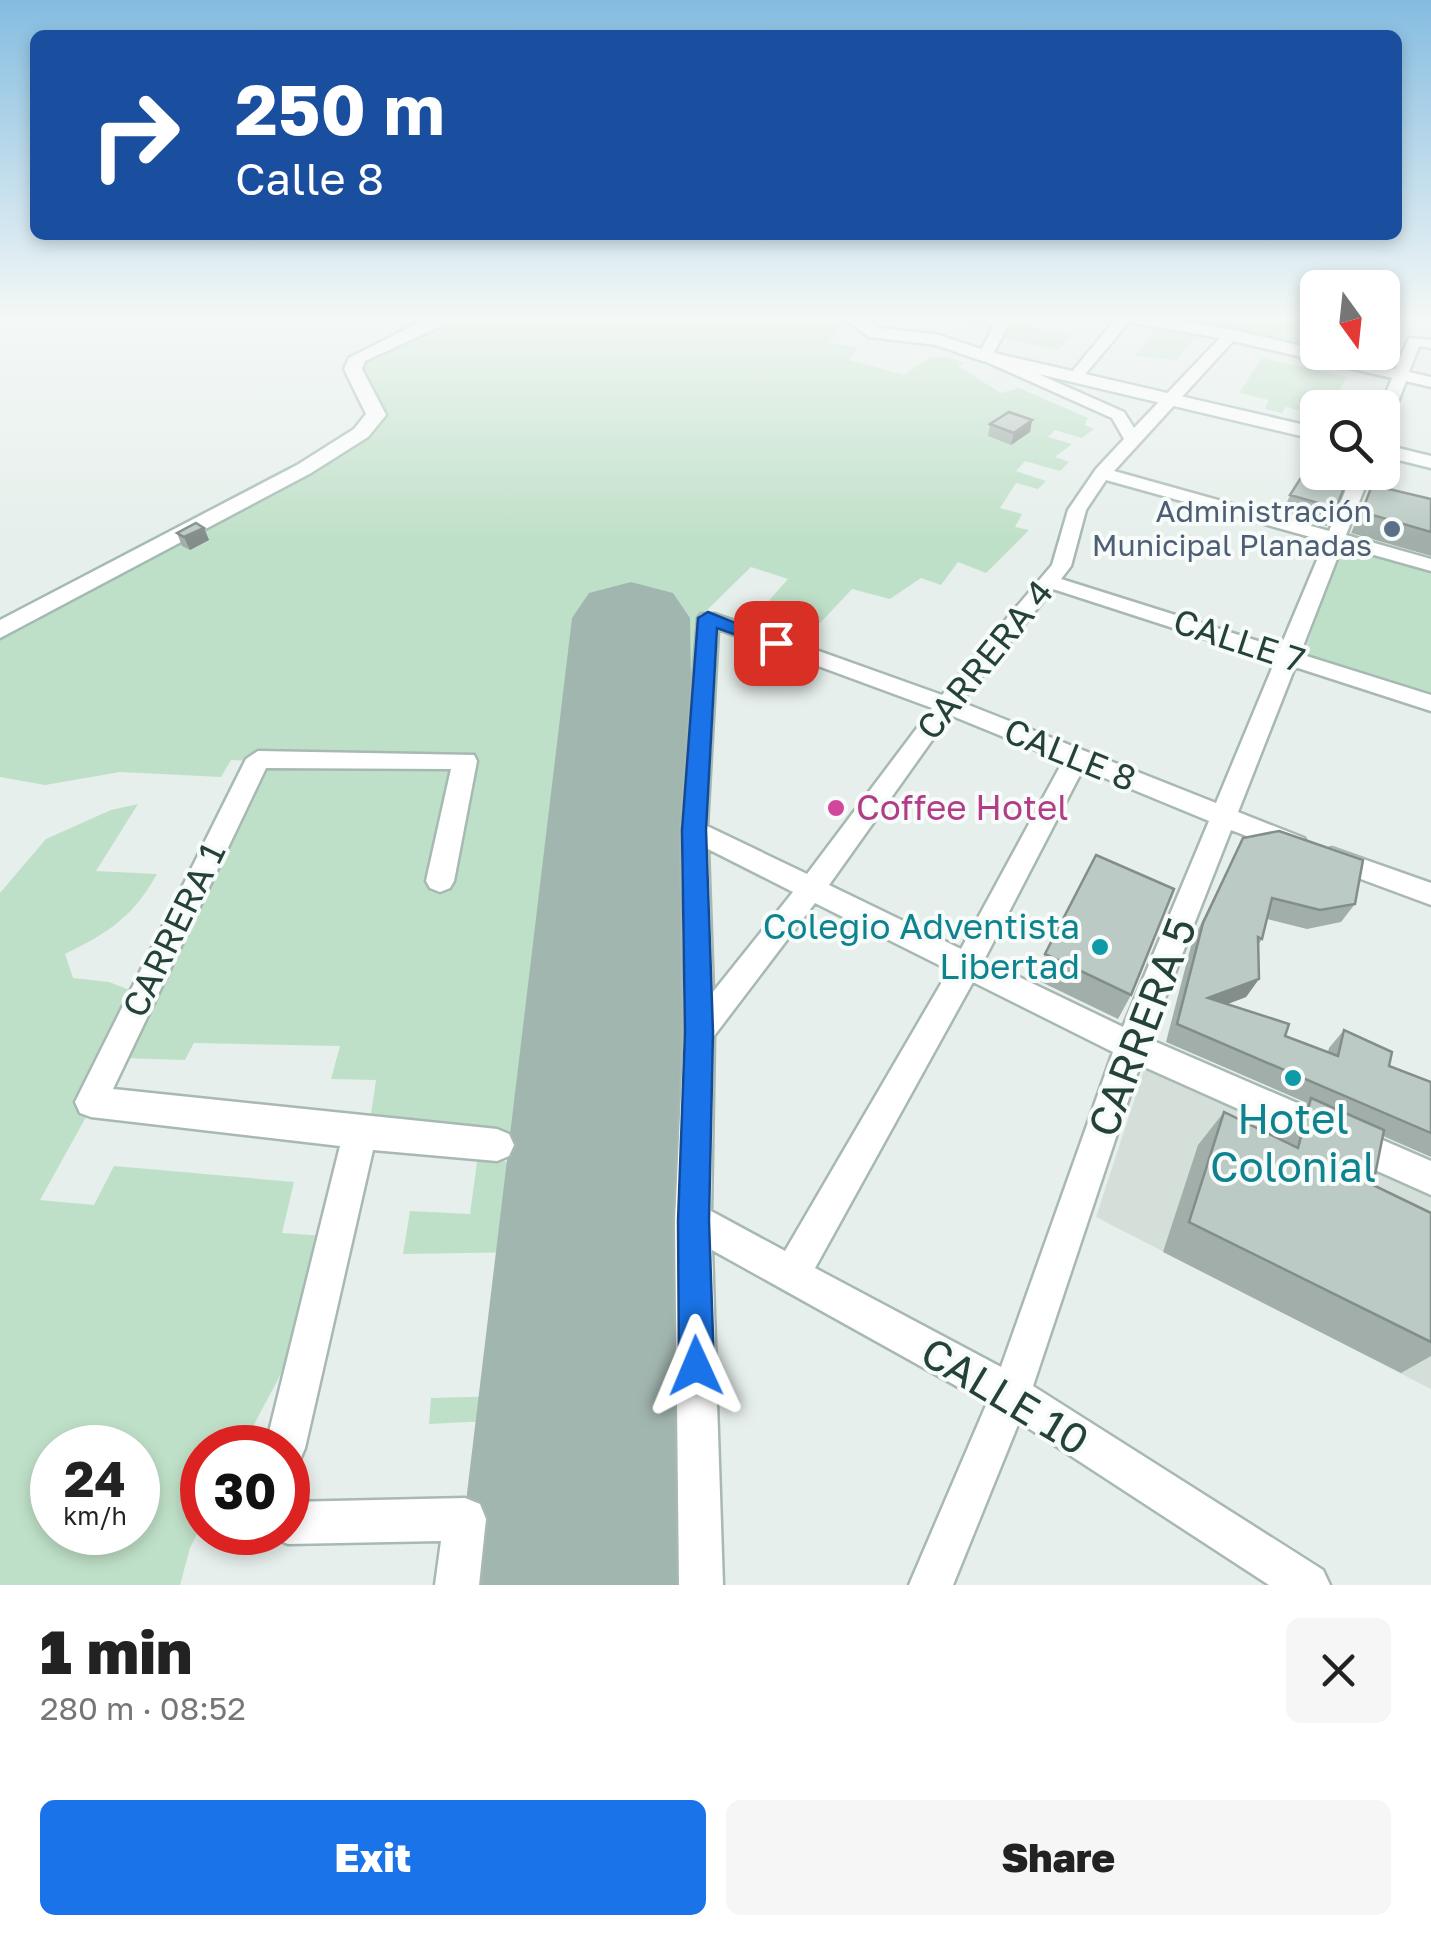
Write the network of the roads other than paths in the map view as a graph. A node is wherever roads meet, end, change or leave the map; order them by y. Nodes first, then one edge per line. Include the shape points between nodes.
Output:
1 (362, 391) edge
2 (1064, 391) edge
3 (1140, 391) edge
4 (1177, 391) edge
5 (1170, 398) junction
6 (1300, 430) edge
7 (1134, 441) junction
8 (1400, 454) edge
9 (1431, 462) edge
10 (1102, 473) junction
11 (1355, 490) edge
12 (1336, 539) junction
13 (1431, 565) edge
14 (1054, 574) junction
15 (0, 630) edge
16 (1286, 657) junction
17 (1431, 703) edge
18 (946, 705) junction
19 (1078, 758) junction
20 (1223, 819) junction
21 (694, 830) junction
22 (440, 881) dead end
23 (813, 886) junction
24 (1431, 894) edge
25 (967, 965) junction
26 (699, 1032) junction
27 (1131, 1046) junction
28 (360, 1134) junction
29 (497, 1144) dead end
30 (1431, 1178) edge
31 (694, 1221) junction
32 (792, 1274) junction
33 (1010, 1394) junction
34 (290, 1425) edge
35 (310, 1523) edge
36 (1267, 1573) edge
37 (457, 1585) edge
38 (700, 1585) edge
39 (931, 1585) edge
40 (1308, 1585) edge

1 - 15 main road via 376,415 361,434
2 - 7 street via 1118,415
3 - 5 main road
4 - 5 street, CARRERA 4
5 - 6 main road
5 - 7 street, CARRERA 4
7 - 10 street, CARRERA 4
8 - 9 main road
10 - 12 street
10 - 14 street, CARRERA 4 via 1077,510
11 - 12 street, CARRERA 5
12 - 13 street
12 - 16 street, CARRERA 5
14 - 16 street, CALLE 7 via 1086,592
14 - 18 street, CARRERA 4
16 - 17 street, CALLE 7
16 - 20 street, CARRERA 5
18 - 19 street, CALLE 8
18 - 21 street, CALLE 8 via 708,618
18 - 23 street, CARRERA 4
19 - 20 street, CALLE 8
19 - 25 street
20 - 24 street, CALLE 8
20 - 27 street, CARRERA 5
21 - 23 street
21 - 26 street
22 - 28 street, CARRERA 1 via 466,761 258,759 91,1102
23 - 25 street
23 - 26 street, CARRERA 4
25 - 27 street
25 - 32 street
26 - 31 street
27 - 30 street
27 - 33 street, CARRERA 5
28 - 29 street
28 - 34 street
31 - 32 street, CALLE 10
31 - 38 street
32 - 33 street, CALLE 10
33 - 36 street, CALLE 10
33 - 39 street, CARRERA 5
35 - 37 street via 465,1519
36 - 40 street, CALLE 10

